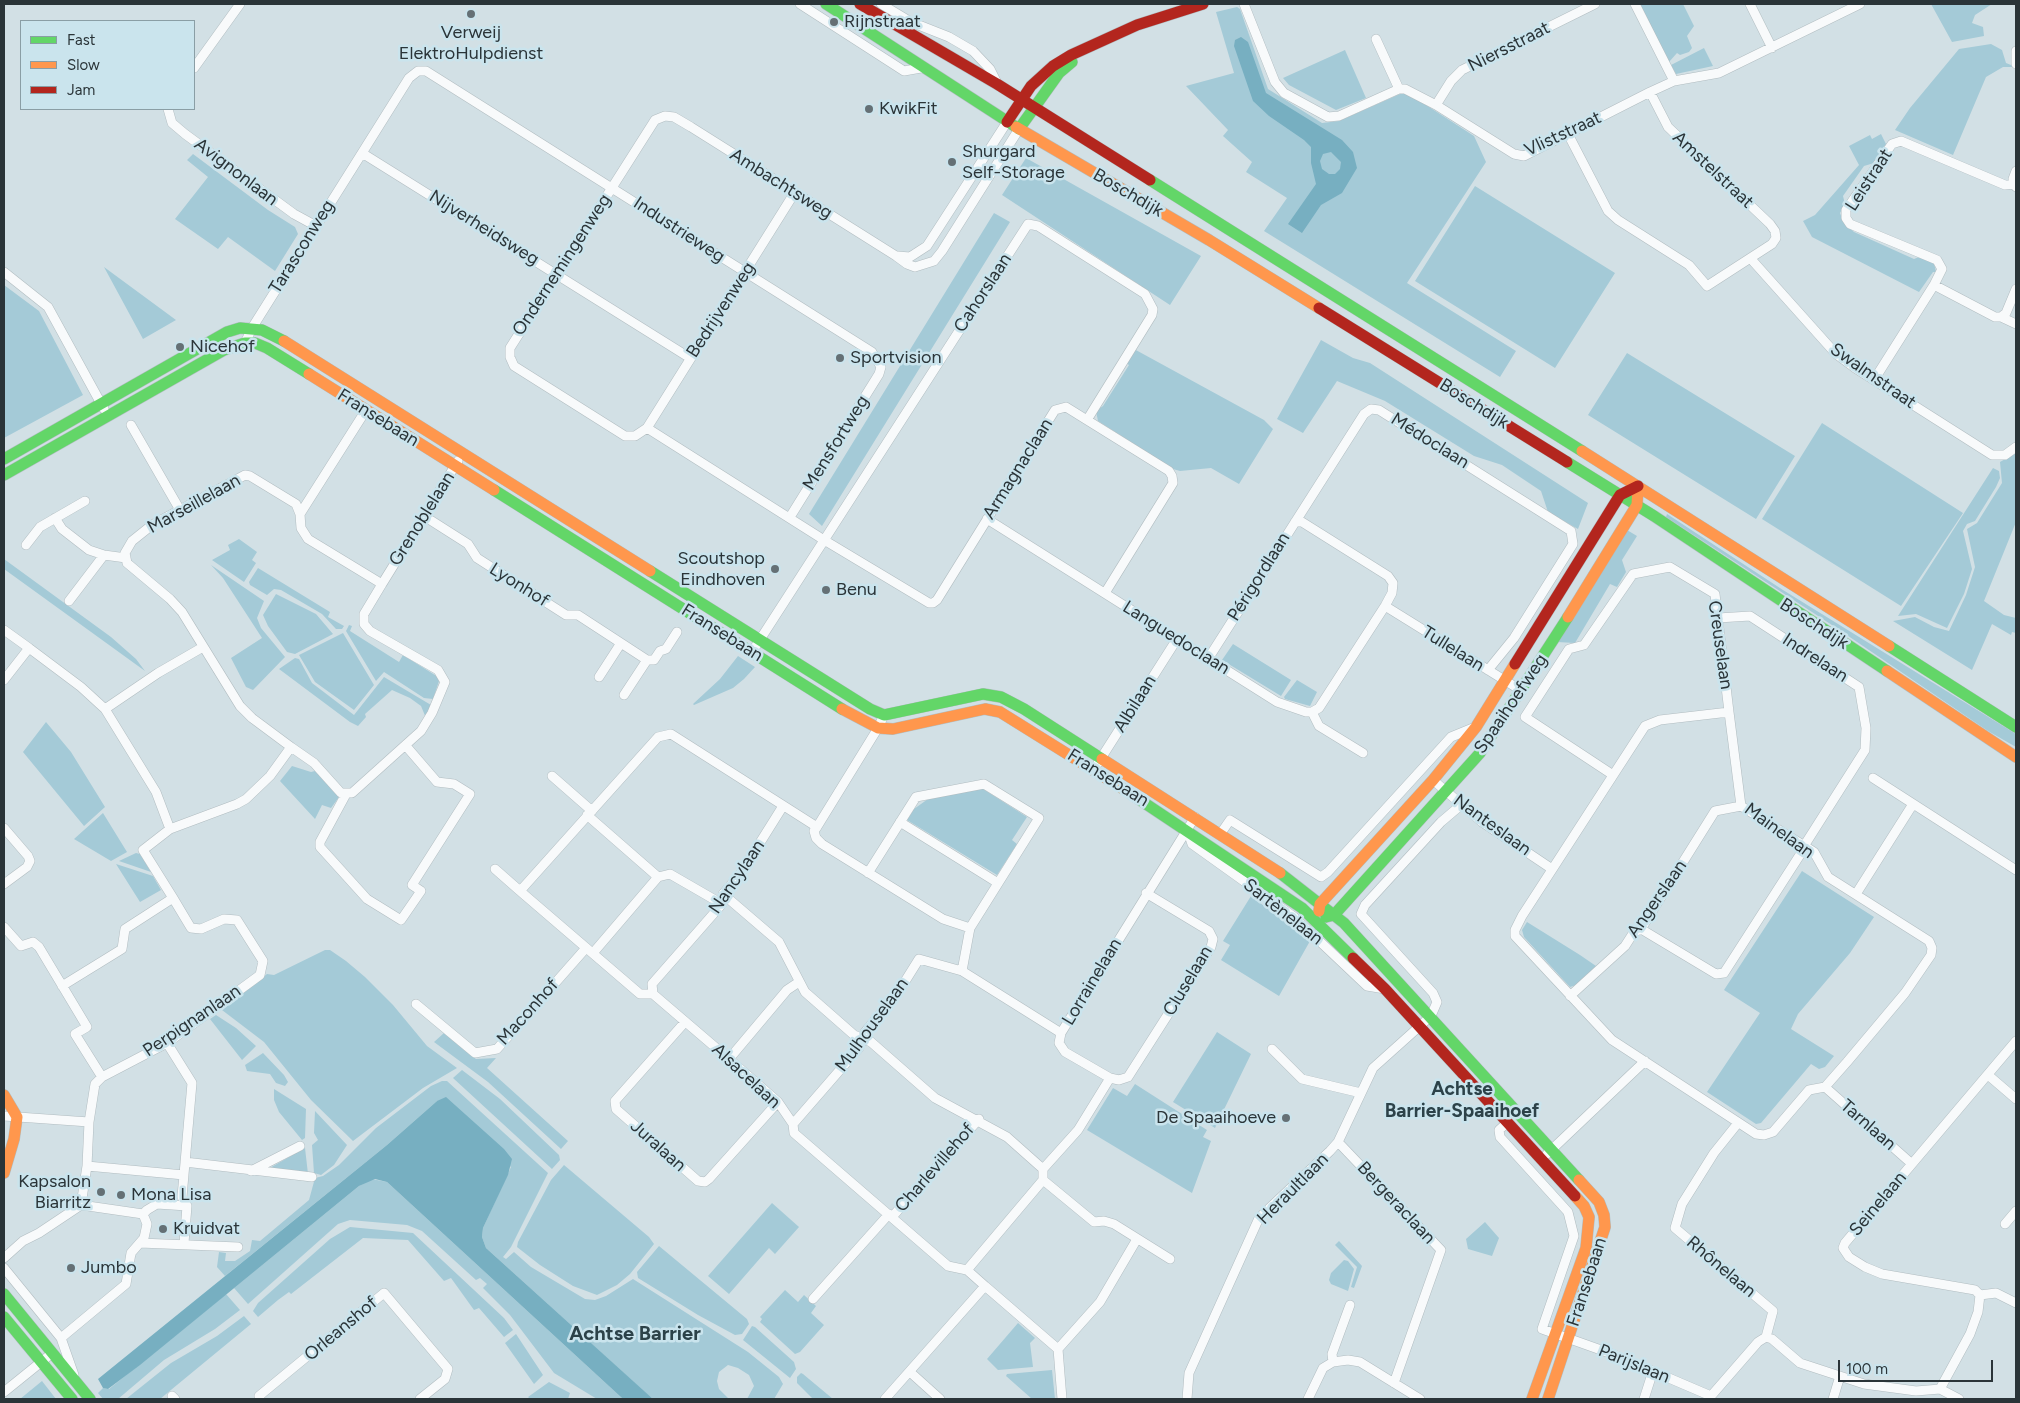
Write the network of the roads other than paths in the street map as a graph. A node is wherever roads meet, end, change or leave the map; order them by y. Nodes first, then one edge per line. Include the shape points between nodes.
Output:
1 (240, 4) edge
2 (800, 4) edge
3 (826, 4) edge
4 (860, 4) edge
5 (881, 4) edge
6 (1203, 4) edge
7 (1244, 4) edge
8 (1595, 4) edge
9 (1635, 4) edge
10 (1750, 4) edge
11 (1860, 4) edge
12 (1376, 39) dead end
13 (1091, 45) junction
14 (1772, 48) junction
15 (2016, 51) edge
16 (2016, 64) edge
17 (195, 67) edge
18 (921, 68) junction
19 (1674, 81) junction
20 (997, 84) junction
21 (1399, 89) junction
22 (1650, 92) junction
23 (1022, 100) junction
24 (1436, 105) junction
25 (1034, 107) junction
26 (168, 110) edge
27 (665, 116) joint
28 (1007, 122) junction
29 (1019, 129) junction
30 (1568, 134) junction
31 (362, 153) junction
32 (2016, 171) edge
33 (2015, 186) edge
34 (612, 187) junction
35 (795, 192) junction
36 (944, 220) junction
37 (316, 226) junction
38 (957, 227) junction
39 (896, 256) junction
40 (1751, 259) junction
41 (4, 272) edge
42 (745, 272) junction
43 (557, 273) junction
44 (1934, 285) junction
45 (2016, 289) edge
46 (2001, 317) junction
47 (2016, 324) edge
48 (252, 328) junction
49 (245, 343) junction
50 (690, 358) junction
51 (881, 367) joint
52 (1874, 380) junction
53 (101, 404) junction
54 (366, 410) junction
55 (108, 416) junction
56 (1087, 420) junction
57 (131, 425) dead end
58 (647, 428) junction
59 (2016, 447) edge
60 (462, 454) junction
61 (4, 459) edge
62 (455, 466) junction
63 (4, 475) edge
64 (1638, 486) junction
65 (1620, 495) junction
66 (85, 501) dead end
67 (1637, 505) junction
68 (180, 510) junction
69 (300, 514) junction
70 (424, 516) junction
71 (790, 517) junction
72 (55, 518) junction
73 (987, 519) junction
74 (1295, 522) junction
75 (1573, 538) joint
76 (824, 540) junction
77 (26, 545) dead end
78 (104, 555) junction
79 (126, 558) junction
80 (382, 584) junction
81 (1105, 593) junction
82 (69, 600) dead end
83 (1385, 606) junction
84 (1718, 618) junction
85 (4, 630) edge
86 (677, 632) dead end
87 (1177, 639) junction
88 (760, 640) junction
89 (621, 643) junction
90 (203, 647) junction
91 (28, 648) junction
92 (752, 652) junction
93 (1208, 658) junction
94 (647, 660) junction
95 (1488, 670) junction
96 (600, 677) dead end
97 (4, 680) edge
98 (1506, 681) junction
99 (1522, 691) junction
100 (624, 695) dead end
101 (104, 709) junction
102 (1312, 712) junction
103 (1729, 712) junction
104 (884, 715) junction
105 (1476, 727) junction
106 (2016, 727) edge
107 (878, 728) junction
108 (406, 746) junction
109 (292, 747) junction
110 (1363, 753) dead end
111 (2016, 757) edge
112 (1101, 758) junction
113 (1094, 769) junction
114 (1613, 775) junction
115 (552, 776) dead end
116 (1873, 778) dead end
117 (1433, 780) junction
118 (1446, 792) junction
119 (346, 794) junction
120 (1913, 804) junction
121 (783, 806) junction
122 (1461, 806) junction
123 (1741, 806) junction
124 (590, 813) junction
125 (1195, 817) junction
126 (900, 822) junction
127 (817, 827) junction
128 (4, 828) edge
129 (170, 829) junction
130 (1187, 829) junction
131 (1221, 833) junction
132 (1805, 846) junction
133 (495, 869) dead end
134 (1552, 869) junction
135 (2016, 870) edge
136 (868, 873) junction
137 (658, 877) junction
138 (998, 883) junction
139 (4, 884) edge
140 (520, 891) junction
141 (1146, 893) junction
142 (723, 894) junction
143 (1856, 894) junction
144 (173, 898) junction
145 (722, 904) junction
146 (1320, 904) junction
147 (1334, 915) junction
148 (1316, 920) junction
149 (4, 927) edge
150 (970, 928) junction
151 (1640, 929) junction
152 (589, 950) junction
153 (962, 971) junction
154 (798, 982) junction
155 (62, 986) junction
156 (1385, 989) junction
157 (653, 994) junction
158 (1570, 996) junction
159 (416, 1004) dead end
160 (1431, 1016) junction
161 (686, 1022) junction
162 (1419, 1026) junction
163 (1061, 1033) junction
164 (862, 1039) junction
165 (2016, 1041) edge
166 (167, 1042) junction
167 (1272, 1049) dead end
168 (729, 1059) junction
169 (1645, 1061) junction
170 (1988, 1075) junction
171 (102, 1077) junction
172 (1110, 1078) junction
173 (1824, 1087) junction
174 (1361, 1093) junction
175 (4, 1095) edge
176 (2016, 1099) edge
177 (778, 1102) junction
178 (4, 1116) edge
179 (17, 1117) junction
180 (979, 1119) junction
181 (89, 1122) junction
182 (1508, 1122) junction
183 (1738, 1122) junction
184 (793, 1124) junction
185 (1338, 1142) junction
186 (300, 1146) dead end
187 (1553, 1149) junction
188 (1542, 1159) junction
189 (185, 1162) junction
190 (1912, 1164) junction
191 (86, 1166) junction
192 (1043, 1169) junction
193 (251, 1171) junction
194 (4, 1173) edge
195 (184, 1174) junction
196 (312, 1177) dead end
197 (1043, 1180) junction
198 (81, 1205) junction
199 (186, 1206) junction
200 (2016, 1211) edge
201 (144, 1214) junction
202 (891, 1216) junction
203 (2005, 1224) dead end
204 (1137, 1239) junction
205 (140, 1242) junction
206 (184, 1243) junction
207 (238, 1247) dead end
208 (4, 1258) edge
209 (1170, 1259) dead end
210 (4, 1268) edge
211 (967, 1270) junction
212 (985, 1286) junction
213 (4, 1294) edge
214 (1980, 1294) junction
215 (813, 1298) dead end
216 (2016, 1303) edge
217 (1350, 1306) dead end
218 (4, 1317) edge
219 (1556, 1333) junction
220 (1766, 1337) junction
221 (61, 1338) junction
222 (1569, 1338) junction
223 (1058, 1349) junction
224 (51, 1354) junction
225 (41, 1362) junction
226 (1333, 1362) junction
227 (1653, 1371) junction
228 (910, 1372) junction
229 (1840, 1376) junction
230 (76, 1383) junction
231 (1394, 1383) junction
232 (1940, 1390) junction
233 (4, 1392) edge
234 (1712, 1398) edge
235 (72, 1399) edge
236 (90, 1399) edge
237 (260, 1399) edge
238 (420, 1399) edge
239 (886, 1399) edge
240 (940, 1399) edge
241 (1062, 1399) edge
242 (1187, 1399) edge
243 (1308, 1399) edge
244 (1420, 1399) edge
245 (1532, 1399) edge
246 (1548, 1399) edge
247 (1644, 1399) edge
248 (1833, 1399) edge
249 (1959, 1399) edge

1 - 17 street
2 - 18 street, Boschdijk via 904,71
3 - 18 street, Boschdijk
4 - 20 street, Boschdijk
5 - 20 street, Boschdijk via 910,22 949,37 973,51 990,69
6 - 13 street via 1137,25
7 - 21 street via 1275,82 1284,93 1328,117 1339,116
8 - 24 street, Niersstraat via 1462,70
9 - 19 street
10 - 14 street
11 - 14 street
12 - 21 street
13 - 23 street via 1053,66
13 - 25 street via 1059,72
14 - 19 street via 1719,73
15 - 16 street
18 - 28 street, Boschdijk
19 - 22 street
20 - 23 street, Boschdijk
21 - 24 street, Vliststraat via 1412,91
22 - 30 street, Vliststraat
22 - 40 street, Amstelstraat via 1668,127 1775,231 1776,238 1772,244
23 - 25 street, Boschdijk
23 - 28 street
24 - 30 street, Vliststraat via 1514,154 1524,156
25 - 29 street
25 - 64 street, Boschdijk
26 - 37 street, Avignonlaan via 172,123 185,134 294,214
27 - 34 street, Ondernemingenweg via 655,120
27 - 35 street, Ambachtsweg via 683,122
28 - 29 street, Boschdijk
28 - 36 street
29 - 38 street, Ambachtsweg
29 - 65 street, Boschdijk via 1209,240
30 - 40 street, Amstelstraat via 1608,211 1689,265 1707,286
31 - 34 street, Industrieweg via 409,78 418,71 426,71
31 - 37 street, Tarasconweg
31 - 43 street, Nijverheidsweg
32 - 33 street
33 - 44 street, Leistraat via 2005,185 1901,141 1892,144 1846,210 1846,218 1850,224 1936,260 1942,269
34 - 42 street, Industrieweg
34 - 43 street, Ondernemingenweg
35 - 39 street, Ambachtsweg
35 - 42 street, Bedrijvenweg
36 - 38 street
36 - 39 street via 918,254
37 - 48 street, Tarasconweg
38 - 39 street, Ambachtsweg via 942,252 925,265 915,267
40 - 52 street, Swalmstraat via 1836,354
41 - 53 street via 48,307
42 - 50 street, Bedrijvenweg
42 - 51 street, Industrieweg via 872,352
43 - 50 street, Nijverheidsweg
43 - 58 street, Ondernemingenweg via 510,348 514,366 624,436 636,436
44 - 46 street via 1995,317
44 - 52 street
45 - 46 street via 2006,313
46 - 47 street
48 - 49 street, Tarasconweg
48 - 53 street, Fransebaan via 228,332
48 - 60 street, Fransebaan via 274,335
49 - 54 street, Fransebaan via 267,348
49 - 55 street via 224,350
50 - 58 street, Bedrijvenweg
51 - 71 street, Mensfortweg
52 - 59 street, Swalmstraat via 1992,455 2005,455
53 - 55 street
53 - 61 street, Fransebaan
54 - 62 street, Fransebaan
54 - 69 street
55 - 63 street
56 - 73 street, Armagnaclaan via 1066,407 1055,410
56 - 76 street, Cahorslaan via 1154,309 1145,294 1038,226 1028,224
56 - 81 street, Armagnaclaan via 1168,471 1173,483
57 - 68 street
58 - 71 street
60 - 62 street, Grenoblelaan
60 - 88 street, Fransebaan
62 - 70 street, Grenoblelaan
62 - 92 street, Fransebaan
64 - 65 street
64 - 67 street, Spaaihoefweg
64 - 106 street, Boschdijk
65 - 67 street, Boschdijk
65 - 98 street, Spaaihoefweg
66 - 72 street
67 - 99 street, Spaaihoefweg
67 - 111 street, Boschdijk
68 - 69 street, Marseillelaan via 245,475 296,504
68 - 79 street, Marseillelaan via 152,525 135,539 125,553
69 - 80 street, Marseillelaan via 301,528 308,539
70 - 80 street, Grenoblelaan
70 - 89 street, Lyonhof via 468,544 477,558 566,615 578,615
71 - 76 street
72 - 77 street via 40,527
72 - 78 street via 62,529 89,550
73 - 76 street, Armagnaclaan via 934,603
73 - 81 street, Languedoclaan
74 - 75 street, Médoclaan via 1364,414 1371,409 1379,410 1565,526
74 - 83 street, Périgordlaan via 1302,522 1388,576 1393,583
74 - 93 street, Périgordlaan
75 - 95 street, Spaaihoefweg via 1573,544 1514,638
76 - 88 street, Cahorslaan
78 - 79 street
78 - 82 street
79 - 90 street via 126,563 182,612
80 - 108 street via 364,614 364,624 370,631 438,670 445,682 425,725
81 - 87 street, Languedoclaan
83 - 95 street, Tullelaan
83 - 102 street, Périgordlaan via 1319,708
84 - 103 street, Creuselaan
84 - 114 street, Creuselaan via 1715,594 1670,567 1633,574 1584,646 1569,649 1525,717
84 - 132 street, Indrelaan via 1750,616 1860,687 1866,728 1865,750
85 - 91 street
86 - 94 street via 666,649 660,651 654,660
87 - 93 street, Languedoclaan
87 - 112 street, Albilaan
88 - 92 street, Cahorslaan
88 - 104 street, Fransebaan via 870,710
89 - 94 street, Lyonhof
89 - 96 street
90 - 101 street
90 - 109 street via 240,706
91 - 97 street
91 - 101 street via 81,687
92 - 107 street, Fransebaan
93 - 102 street, Languedoclaan via 1277,702
94 - 100 street
95 - 98 street, Tullelaan
98 - 99 street, Tullelaan
98 - 105 street, Spaaihoefweg
99 - 118 street, Spaaihoefweg via 1480,753
101 - 129 street via 156,792
102 - 110 street via 1319,726
103 - 114 street, Mainelaan via 1660,720 1645,726
103 - 123 street, Mainelaan
104 - 107 street
104 - 112 street, Fransebaan via 983,694 1001,697
105 - 117 street, Spaaihoefweg
105 - 131 street, Spaaihoefweg via 1451,737 1321,877 1230,820
107 - 113 street, Fransebaan via 893,729 985,710 1000,712
107 - 127 street
108 - 119 street via 352,793
108 - 119 street via 437,782 454,784 470,794 412,885 421,891 401,920 367,899 320,847
109 - 119 street via 314,763 340,793
109 - 129 street via 270,776 246,799
112 - 113 street, Albilaan
112 - 125 street, Fransebaan
113 - 130 street, Fransebaan
114 - 134 street, Mainelaan
115 - 124 street
116 - 120 street
117 - 118 street, Nanteslaan
117 - 146 street, Spaaihoefweg
118 - 122 street, Nanteslaan
118 - 147 street, Spaaihoefweg
120 - 135 street
120 - 143 street
121 - 124 street via 671,734 658,737
121 - 127 street
121 - 142 street, Nancylaan via 741,873
122 - 134 street, Nanteslaan
122 - 160 street via 1441,822 1365,904 1361,914 1433,993 1437,1002
123 - 132 street, Mainelaan
123 - 151 street, Angerslaan via 1715,811
124 - 137 street
124 - 140 street
125 - 130 street, Lorrainelaan
125 - 131 street, Fransebaan
126 - 136 street
126 - 138 street
126 - 138 street via 916,797 984,784 1042,820
127 - 136 street via 814,831 816,838 822,844
128 - 139 street via 30,861 27,867
129 - 144 street via 144,850
130 - 141 street, Lorrainelaan
130 - 148 street, Fransebaan via 1277,889
130 - 156 street, Sartènelaan via 1192,844 1294,917 1367,986
131 - 146 street, Fransebaan via 1286,876
132 - 143 street, Mainelaan via 1814,852 1828,877
132 - 151 street, Indrelaan via 1724,973 1716,974
133 - 140 street, Alsacelaan
134 - 158 street, Mainelaan via 1522,916 1515,936
136 - 150 street via 943,919
137 - 145 street via 670,874
137 - 152 street
138 - 150 street
140 - 152 street, Alsacelaan
141 - 163 street, Lorrainelaan
141 - 172 street, Cluselaan via 1209,931 1213,939 1128,1077
142 - 145 street, Nancylaan
142 - 154 street, Charlevillehof via 779,942
143 - 173 street, Mainelaan via 1929,941 1931,955 1905,993
144 - 155 street via 125,929 122,949
144 - 166 street, Perpignanlaan via 191,928 200,929 224,919 237,920 263,962 260,975
145 - 157 street, Nancylaan via 652,984
146 - 147 street, Fransebaan
146 - 148 street, Spaaihoefweg
147 - 148 street
147 - 160 street, Fransebaan
148 - 156 street, Fransebaan
149 - 155 street via 21,946 34,942 40,947
150 - 153 street
151 - 158 street, Angerslaan
152 - 157 street, Alsacelaan via 640,994
152 - 159 street, Maconhof via 497,1049 475,1053
153 - 163 street
153 - 164 street, Mulhouselaan via 919,959
154 - 164 street, Charlevillehof via 811,997
154 - 168 street via 787,990
155 - 171 street via 87,1027 75,1034
156 - 162 street, Fransebaan
157 - 161 street, Alsacelaan
158 - 169 street, Mainelaan via 1612,1040
160 - 162 street
160 - 187 street, Fransebaan
161 - 168 street, Alsacelaan
161 - 177 street, Juralaan via 615,1101 616,1109 698,1182 709,1179
162 - 174 street, Heraultlaan via 1374,1068
162 - 182 street, Fransebaan
163 - 172 street, Lorrainelaan via 1059,1043 1065,1052
164 - 180 street, Charlevillehof via 871,1042 935,1098
164 - 184 street, Mulhouselaan via 859,1048
165 - 170 street, Seinelaan
166 - 171 street, Perpignanlaan
166 - 189 street via 192,1083
167 - 174 street via 1302,1079
168 - 177 street, Alsacelaan
169 - 183 street, Mainelaan
169 - 187 street
170 - 176 street
170 - 190 street, Seinelaan
171 - 181 street via 95,1084
172 - 192 street via 1078,1130
173 - 183 street, Mainelaan via 1809,1090 1773,1132 1756,1134
173 - 190 street, Tarnlaan
174 - 185 street, Heraultlaan
175 - 179 street
177 - 184 street, Alsacelaan
178 - 179 street
179 - 181 street
179 - 194 street
180 - 192 street, Charlevillehof via 1007,1137
180 - 202 street, Charlevillehof
181 - 191 street
182 - 188 street, Fransebaan
182 - 219 street, Fransebaan via 1499,1130 1500,1137 1568,1212 1574,1236 1542,1329
183 - 220 street, Rhônelaan via 1687,1197 1675,1228 1773,1311
184 - 202 street, Alsacelaan via 794,1133
185 - 231 street, Bergeraclaan via 1440,1250
185 - 242 street, Heraultlaan via 1259,1218 1189,1373
186 - 193 street
187 - 188 street
187 - 222 street, Fransebaan via 1599,1202 1604,1215 1602,1235
188 - 219 street, Fransebaan via 1584,1206 1589,1217 1586,1248
189 - 193 street
189 - 195 street
190 - 214 street, Seinelaan via 1843,1248 1849,1257 1882,1274 1975,1290
191 - 195 street
191 - 198 street
192 - 197 street
193 - 196 street
195 - 199 street via 182,1197
197 - 204 street via 1094,1222 1114,1224
197 - 211 street
198 - 201 street
198 - 208 street via 23,1241
199 - 201 street via 157,1204
199 - 206 street
200 - 203 street
201 - 205 street via 147,1224
202 - 211 street, Alsacelaan via 948,1266
202 - 215 street, Charlevillehof
204 - 209 street
204 - 223 street via 1100,1302
205 - 206 street via 180,1246
205 - 221 street via 131,1253 126,1284
206 - 207 street
210 - 221 street
211 - 212 street, Alsacelaan
212 - 223 street, Alsacelaan
212 - 228 street
213 - 224 street
214 - 216 street, Seinelaan via 1996,1293
214 - 232 street via 1970,1334
217 - 226 street via 1332,1354
218 - 225 street
219 - 222 street, Parijslaan
219 - 245 street, Fransebaan
220 - 229 street via 1800,1363
220 - 234 street, Parijslaan via 1758,1342
221 - 230 street
222 - 227 street, Parijslaan
222 - 246 street, Fransebaan
223 - 241 street
224 - 225 street
224 - 230 street
225 - 233 street
225 - 235 street
226 - 231 street via 1360,1362
226 - 243 street via 1323,1368
227 - 234 street, Parijslaan
227 - 247 street
228 - 239 street
228 - 240 street
229 - 232 street via 1864,1384 1907,1390
229 - 248 street
230 - 236 street
231 - 244 street
232 - 249 street
237 - 238 street, Orleanshof via 384,1293 448,1369 444,1379

